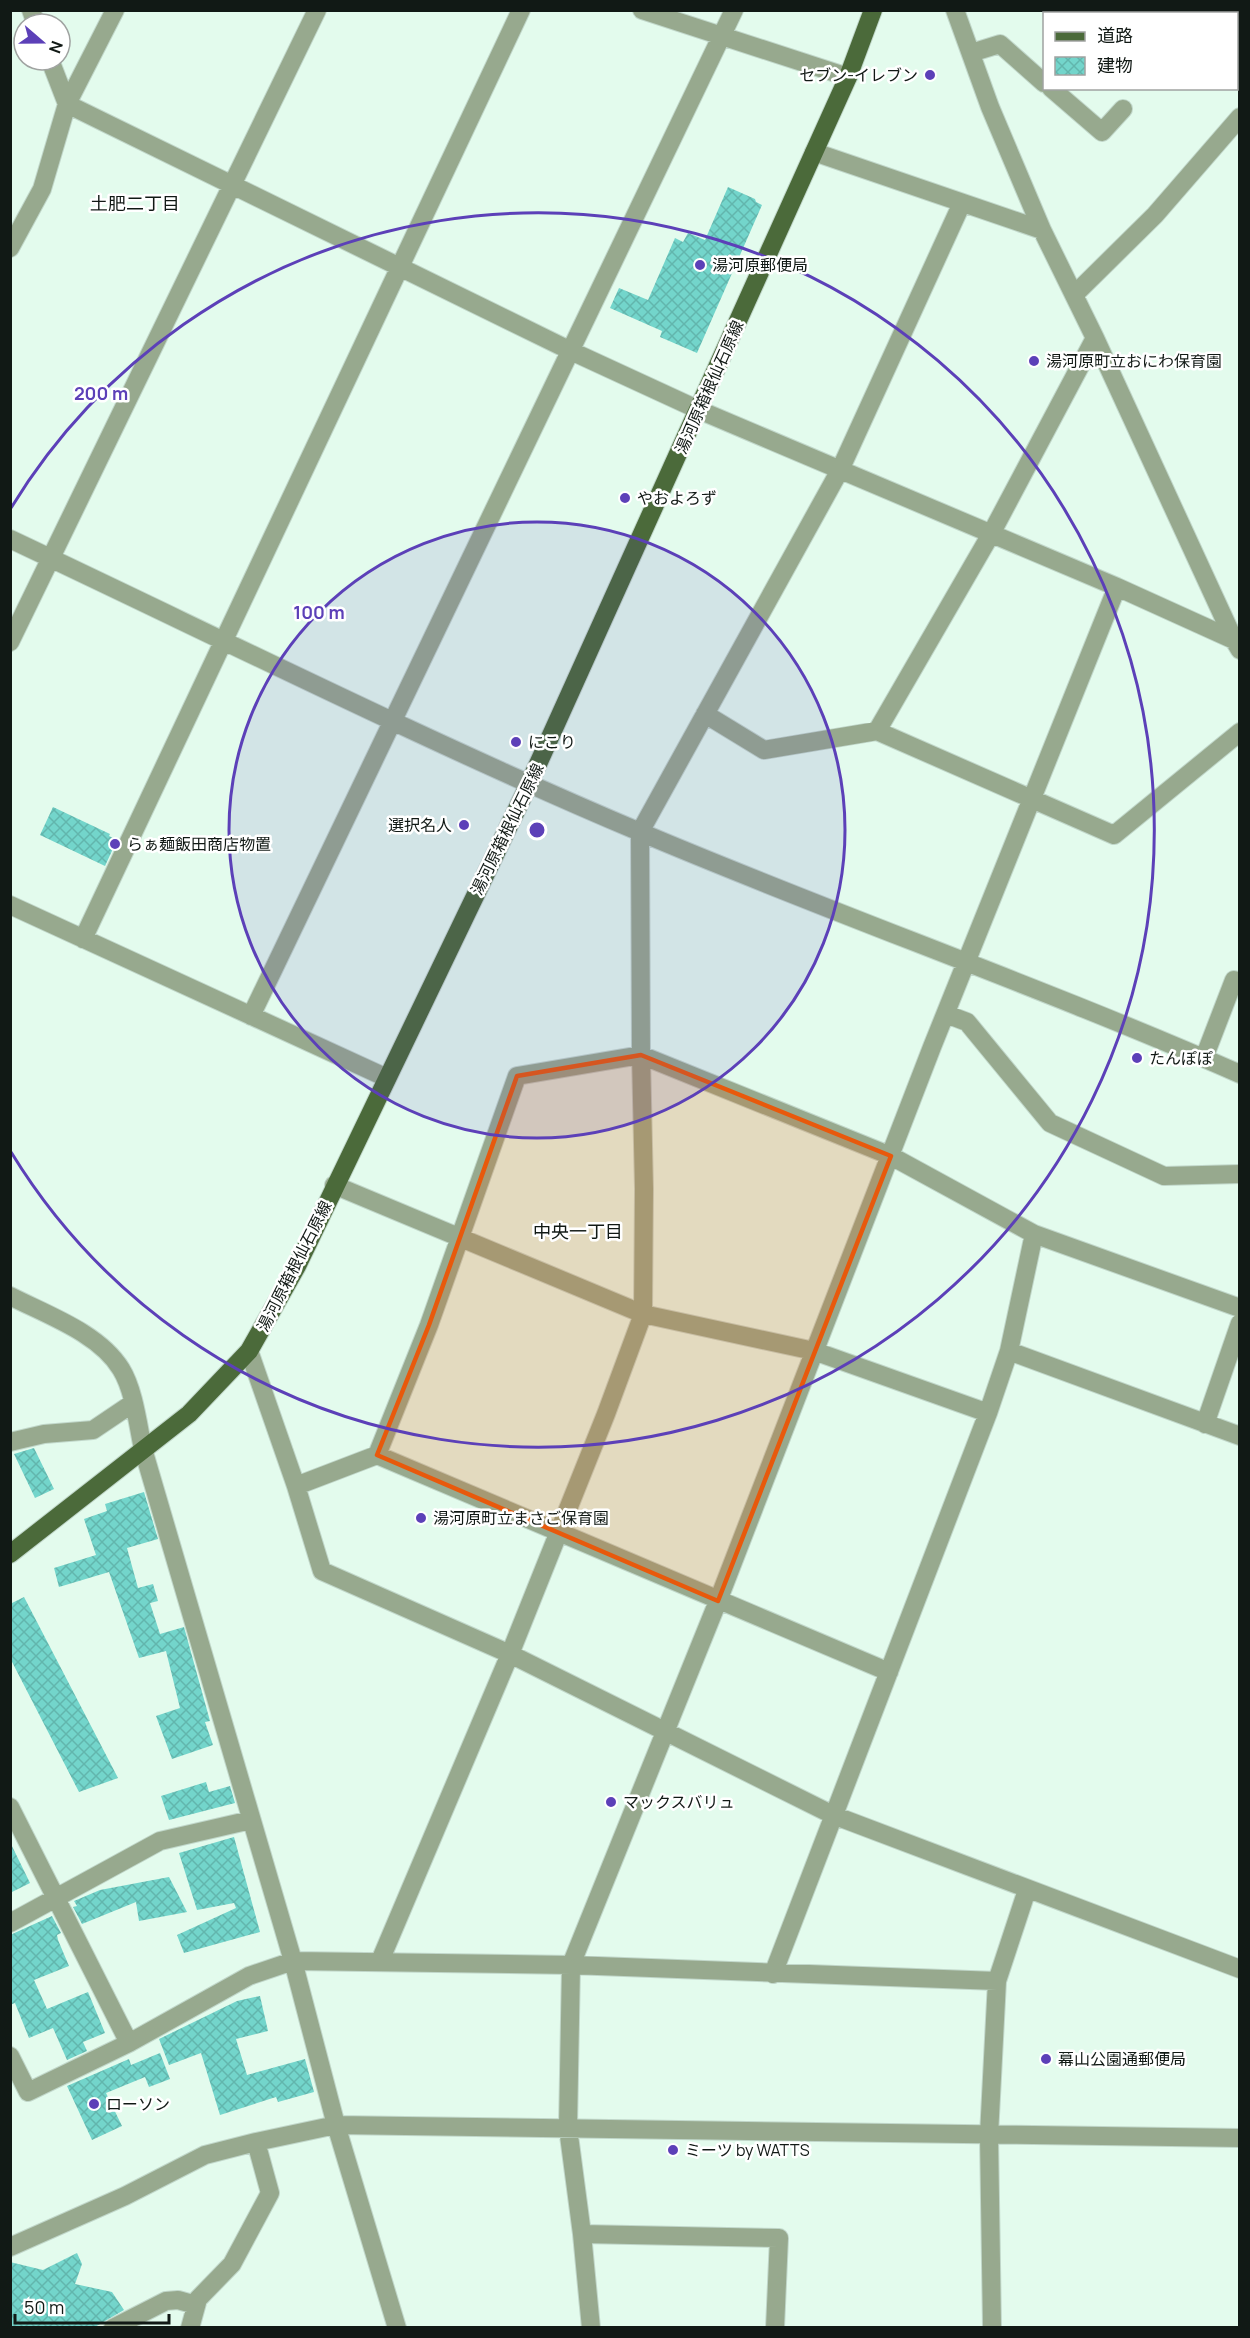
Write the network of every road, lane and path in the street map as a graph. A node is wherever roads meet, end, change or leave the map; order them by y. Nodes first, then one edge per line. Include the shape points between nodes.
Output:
1 (115, 10) edge
2 (317, 10) edge
3 (521, 10) edge
4 (642, 10) edge
5 (734, 10) edge
6 (873, 10) edge
7 (956, 10) edge
8 (723, 37) junction
9 (971, 53) junction
10 (55, 72) edge
11 (848, 78) junction
12 (1043, 82) edge
13 (1053, 90) edge
14 (67, 104) junction
15 (1123, 109) dead end
16 (1239, 117) edge
17 (814, 152) junction
18 (232, 185) junction
19 (962, 202) junction
20 (1042, 230) junction
21 (10, 248) edge
22 (399, 267) junction
23 (1074, 295) junction
24 (1095, 338) junction
25 (571, 351) junction
26 (699, 410) junction
27 (840, 470) junction
28 (991, 534) junction
29 (10, 539) edge
30 (50, 558) junction
31 (1118, 587) junction
32 (223, 639) junction
33 (10, 642) edge
34 (1237, 645) edge
35 (705, 714) junction
36 (393, 722) junction
37 (877, 731) junction
38 (1239, 732) edge
39 (529, 784) junction
40 (1031, 799) junction
41 (640, 832) junction
42 (10, 905) edge
43 (83, 939) junction
44 (967, 961) junction
45 (1239, 982) edge
46 (946, 1014) junction
47 (251, 1016) junction
48 (641, 1055) junction
49 (1203, 1058) junction
50 (1239, 1074) edge
51 (387, 1078) junction
52 (891, 1156) junction
53 (1239, 1174) edge
54 (334, 1185) junction
55 (1034, 1234) junction
56 (459, 1238) junction
57 (10, 1296) edge
58 (1239, 1308) edge
59 (644, 1314) junction
60 (1239, 1323) edge
61 (249, 1351) junction
62 (814, 1351) junction
63 (1009, 1351) junction
64 (133, 1403) junction
65 (988, 1413) junction
66 (1205, 1424) junction
67 (1239, 1436) edge
68 (10, 1442) edge
69 (143, 1449) junction
70 (377, 1455) junction
71 (296, 1486) junction
72 (558, 1533) junction
73 (10, 1554) edge
74 (718, 1601) junction
75 (510, 1654) junction
76 (888, 1672) junction
77 (665, 1733) junction
78 (10, 1807) edge
79 (833, 1815) junction
80 (251, 1820) junction
81 (1027, 1890) junction
82 (56, 1898) junction
83 (10, 1923) edge
84 (293, 1961) junction
85 (380, 1961) junction
86 (571, 1965) junction
87 (1239, 1969) edge
88 (773, 1974) junction
89 (997, 1981) junction
90 (129, 2043) junction
91 (10, 2056) edge
92 (336, 2125) junction
93 (568, 2128) junction
94 (989, 2135) junction
95 (1239, 2138) edge
96 (256, 2142) junction
97 (582, 2234) junction
98 (10, 2247) edge
99 (196, 2305) junction
100 (113, 2328) edge
101 (190, 2328) edge
102 (397, 2328) edge
103 (591, 2328) edge
104 (775, 2328) edge
105 (992, 2328) edge

1 - 14 street
2 - 18 street
3 - 22 street
4 - 8 street
5 - 8 street
6 - 11 main road, 湯河原箱根仙石原線
7 - 9 street
8 - 11 street
8 - 25 street
9 - 12 street via 1000,44
9 - 20 street
10 - 14 street
11 - 17 main road, 湯河原箱根仙石原線
13 - 15 street via 1102,132
14 - 18 street
14 - 21 street via 42,189
16 - 23 street via 1155,215
17 - 19 street
17 - 26 main road, 湯河原箱根仙石原線
18 - 22 street
18 - 30 street
19 - 20 street
19 - 27 street
20 - 23 street
22 - 25 street
22 - 32 street
23 - 24 street
24 - 28 street
24 - 34 street
25 - 26 street
25 - 36 street
26 - 27 street
26 - 39 main road, 湯河原箱根仙石原線
27 - 28 street
27 - 35 street
28 - 31 street
28 - 37 street
29 - 30 street
30 - 32 street
30 - 33 street
31 - 34 street
31 - 40 street
32 - 36 street
32 - 43 street
35 - 37 street via 764,750
35 - 41 street
36 - 39 street
36 - 47 street
37 - 40 street
38 - 40 street via 1114,835
39 - 41 street
39 - 51 main road, 湯河原箱根仙石原線
40 - 44 street
41 - 44 street
41 - 48 street
42 - 43 street
43 - 47 street
44 - 46 street
44 - 49 street
45 - 49 street via 1234,980
46 - 52 street
46 - 53 street via 967,1022 1050,1123 1164,1176
47 - 51 street
48 - 52 street
48 - 56 street via 517,1076
48 - 59 street
49 - 50 street
51 - 54 main road, 湯河原箱根仙石原線
52 - 55 street
52 - 62 street
54 - 56 street
54 - 61 main road, 湯河原箱根仙石原線 via 297,1266
55 - 58 street
55 - 63 street
56 - 59 street
56 - 70 street
57 - 64 street via 99,1343 122,1370
59 - 62 street
59 - 72 street
60 - 66 street
61 - 69 main road, 湯河原箱根仙石原線 via 189,1414
61 - 71 street
62 - 65 street
62 - 74 street
63 - 65 street
63 - 66 street
64 - 68 street via 93,1430 44,1434
64 - 69 street
65 - 76 street
66 - 67 street
69 - 73 main road, 湯河原箱根仙石原線
69 - 80 street
70 - 71 street
70 - 72 street
71 - 75 street via 322,1571
72 - 74 street
72 - 75 street
74 - 76 street
74 - 77 street
75 - 77 street
75 - 85 street
76 - 79 street
77 - 79 street
77 - 86 street
78 - 82 street
79 - 81 street
79 - 88 street
80 - 82 street via 160,1841
80 - 84 street
81 - 87 street
81 - 89 street
82 - 83 street
82 - 90 street
84 - 85 street
84 - 90 street via 249,1976
84 - 92 street
85 - 86 street
86 - 88 street
86 - 93 street
88 - 89 street
89 - 94 street
90 - 91 street via 28,2092
92 - 93 street
92 - 96 street
92 - 102 street
93 - 94 street
93 - 97 street
94 - 95 street
94 - 105 street
96 - 98 street via 204,2156
96 - 99 street via 270,2193 232,2264
97 - 103 street
97 - 104 street via 779,2238
99 - 100 street via 166,2301
99 - 101 street

